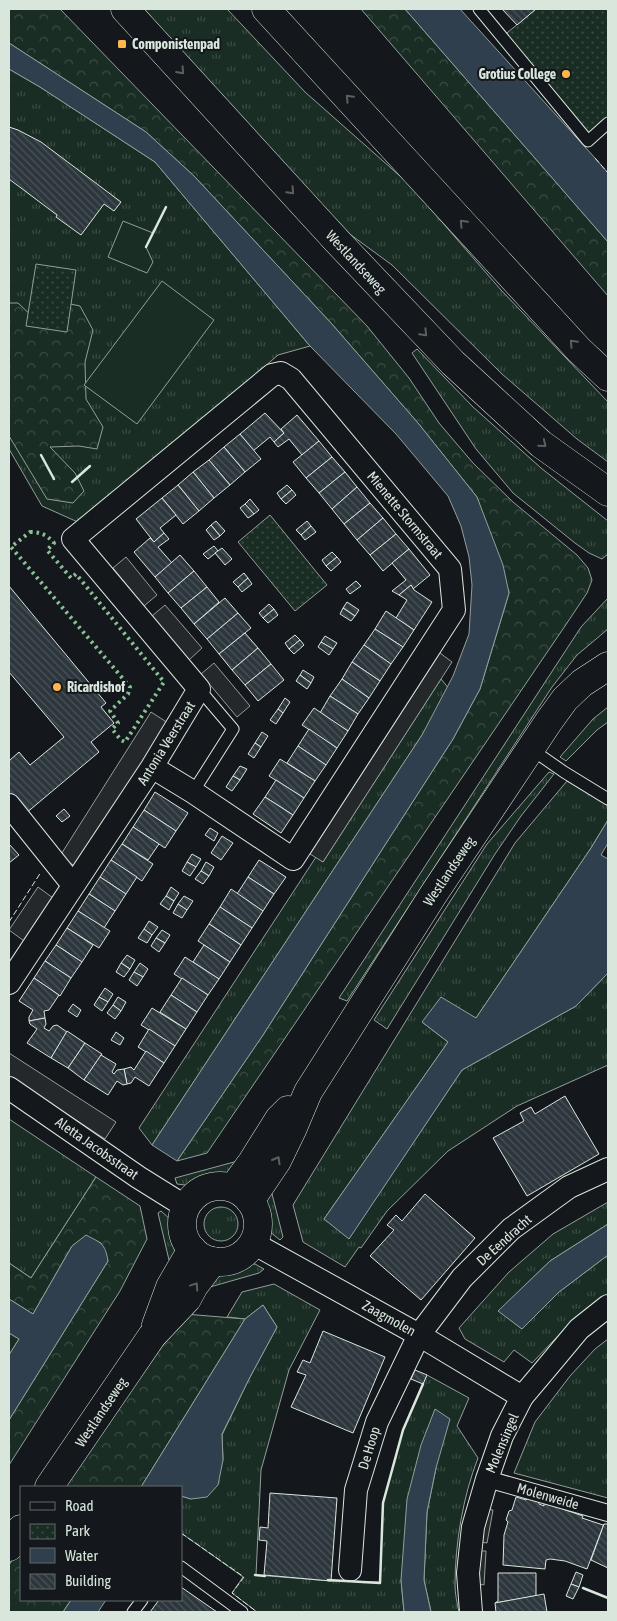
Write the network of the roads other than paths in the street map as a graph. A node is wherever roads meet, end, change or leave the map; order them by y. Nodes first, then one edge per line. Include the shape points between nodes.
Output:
1 (125, 9) edge
2 (266, 9) edge
3 (478, 9) edge
4 (608, 123) edge
5 (608, 377) edge
6 (608, 492) edge
7 (73, 539) joint
8 (608, 666) edge
9 (199, 690) junction
10 (531, 749) junction
11 (152, 768) junction
12 (193, 792) junction
13 (608, 799) edge
14 (9, 805) edge
15 (74, 885) junction
16 (9, 983) edge
17 (9, 1088) edge
18 (608, 1169) edge
19 (241, 1194) junction
20 (186, 1207) junction
21 (253, 1243) junction
22 (203, 1255) junction
23 (608, 1306) edge
24 (419, 1335) junction
25 (522, 1397) junction
26 (487, 1479) junction
27 (50, 1486) edge
28 (608, 1513) edge
29 (20, 1530) edge
30 (9, 1547) edge
31 (182, 1568) edge
32 (350, 1570) dead end
33 (141, 1601) edge
34 (133, 1612) edge
35 (242, 1612) edge
36 (471, 1612) edge

1 -> 6 main road, Westlandseweg via 452,363 541,444
5 -> 2 main road
3 - 4 lane via 588,141
7 - 9 street, Antonia Veerstraat
7 - 12 street, Mienette Stormstraat via 272,375 281,373 291,378 450,569 454,610 293,859
8 - 10 main road, Westlandseweg via 565,699
9 - 11 street, Antonia Veerstraat
9 - 12 lane via 233,729
10 - 13 lane
10 - 19 main road, Westlandseweg via 433,895 308,1092 277,1161
11 - 12 street, Mienette Stormstraat
11 - 15 street, Antonia Veerstraat
14 - 15 street
15 - 16 street, Antonia Veerstraat
17 - 20 street, Aletta Jacobsstraat
18 - 24 street, De Eendracht via 569,1187 511,1230 462,1278
19 - 20 main road via 222,1186 211,1187 192,1198
19 - 21 main road via 255,1208 258,1226
20 - 22 main road via 182,1225 187,1242
21 - 22 main road via 236,1259 225,1262
21 - 24 street, Zaagmolen
22 - 27 main road, Westlandseweg via 187,1298 152,1336
23 - 25 street, Molensingel via 579,1329
24 - 25 street, Zaagmolen
24 - 32 street, De Hoop via 376,1422 356,1490
25 - 26 street, Molensingel via 502,1436
26 - 28 street, Molenweide
26 - 36 street, Molensingel via 473,1527 468,1572
29 - 30 main road
31 - 35 lane
33 - 34 lane

